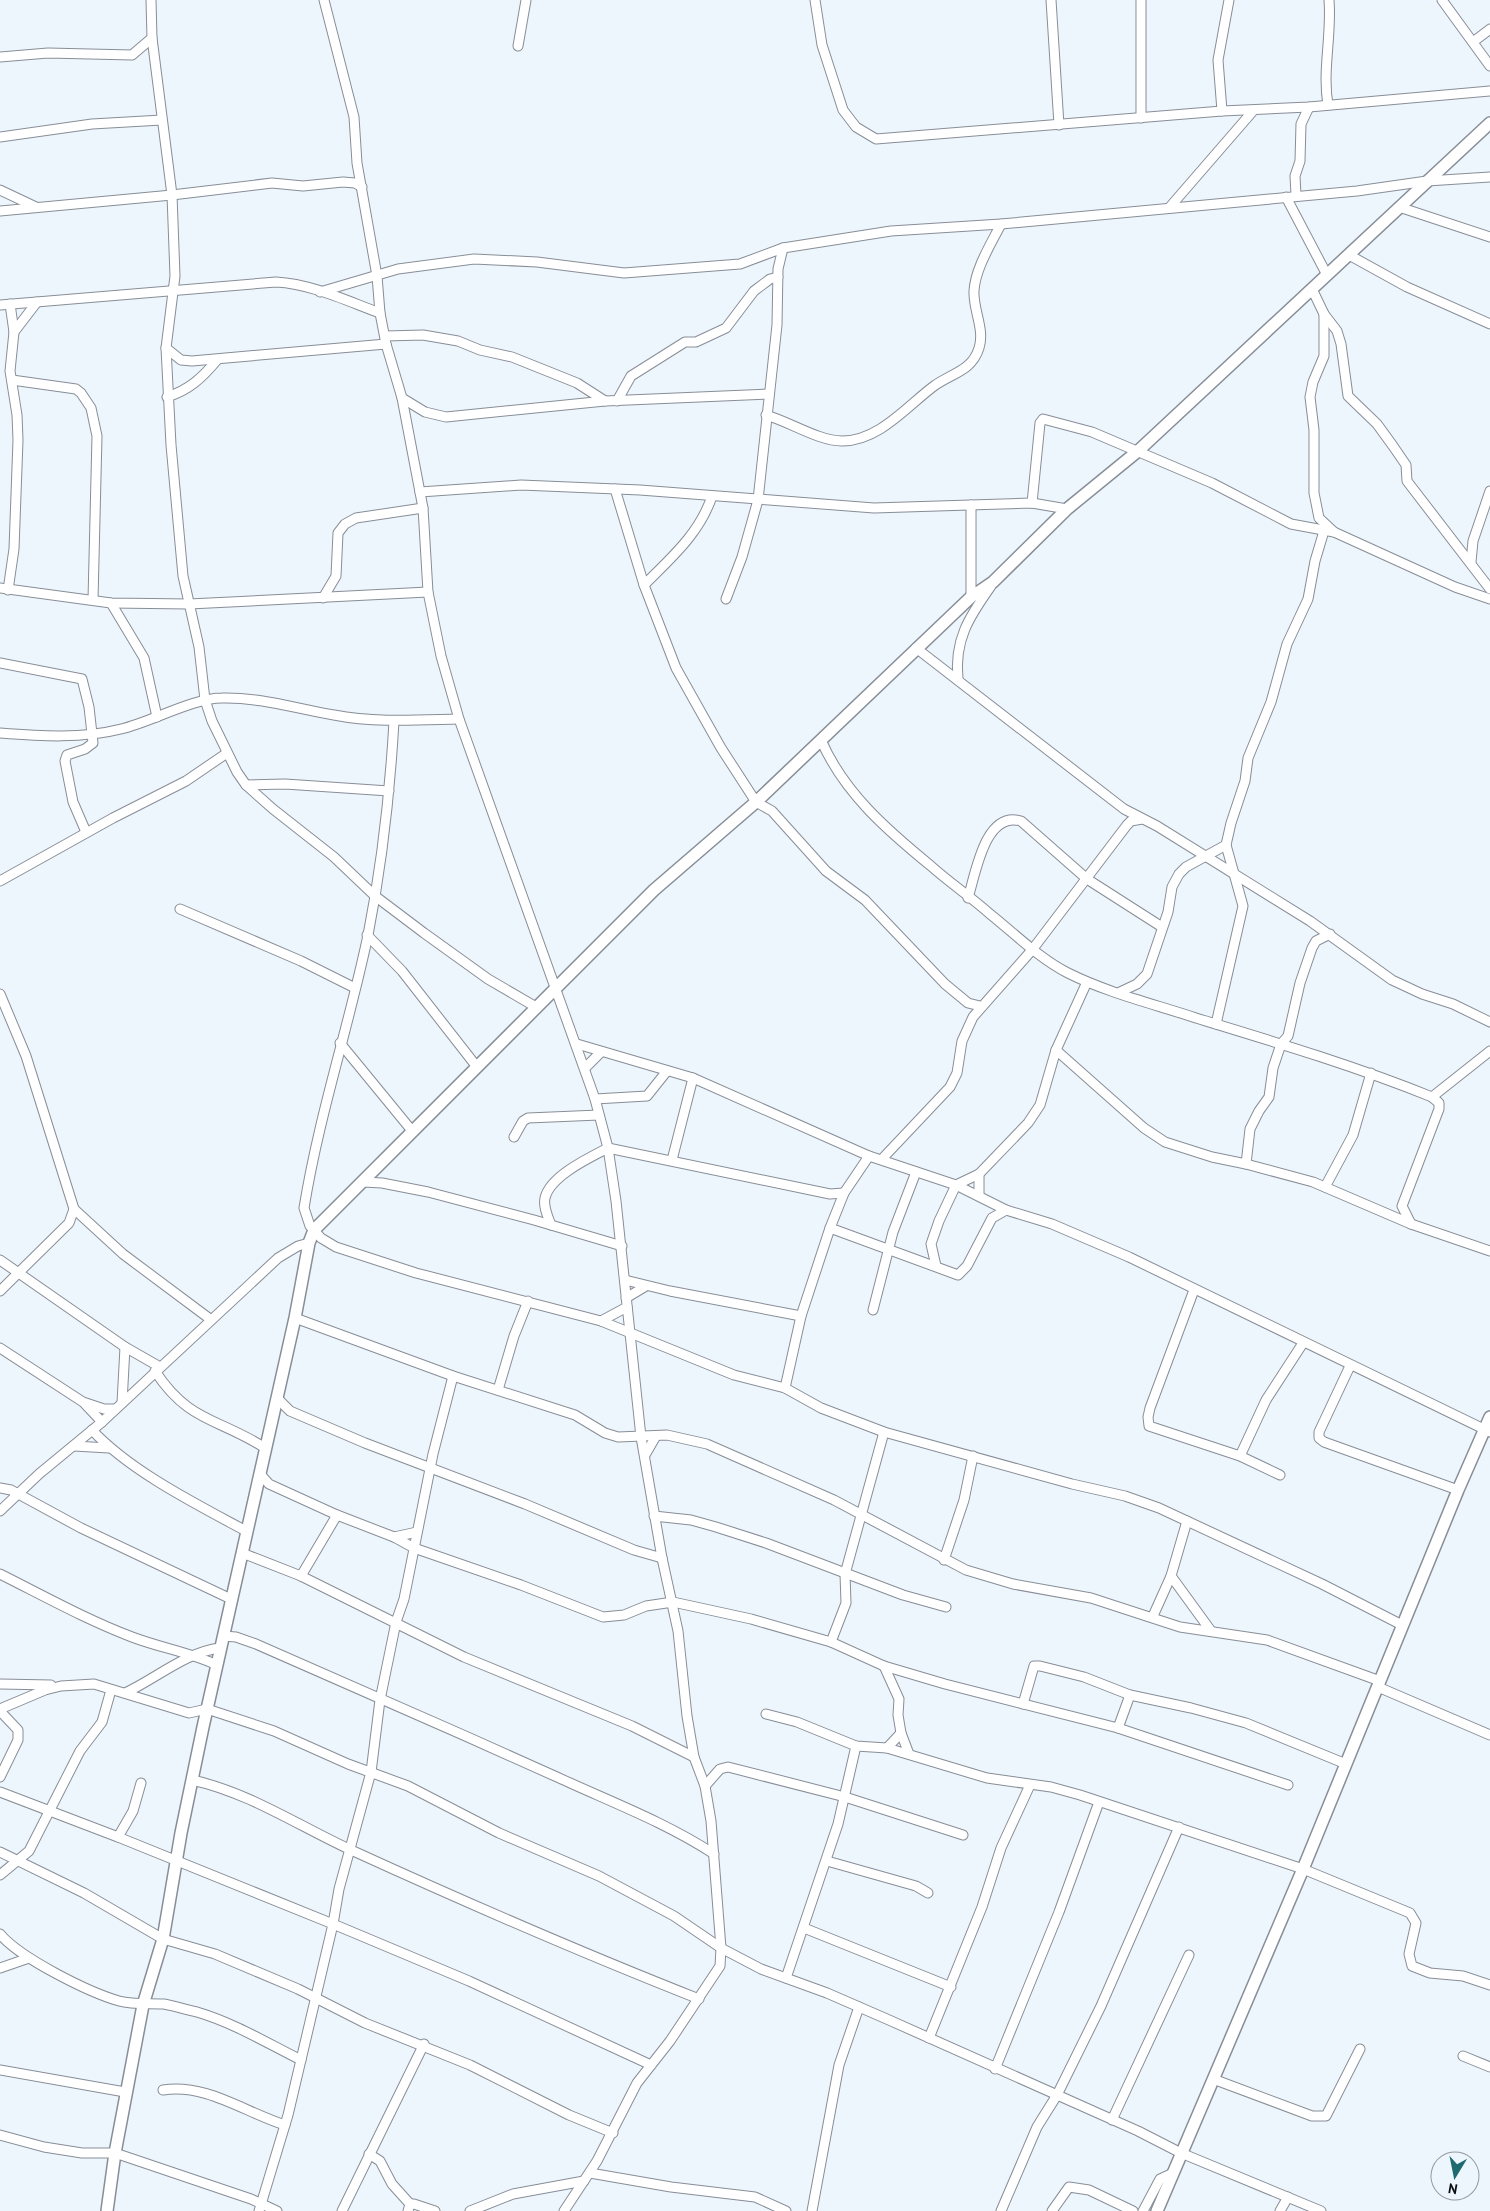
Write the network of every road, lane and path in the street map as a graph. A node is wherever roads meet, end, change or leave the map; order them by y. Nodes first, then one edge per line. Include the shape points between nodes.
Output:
1 (151, 0) edge
2 (324, 0) edge
3 (526, 0) edge
4 (815, 0) edge
5 (1051, 0) edge
6 (1141, 0) edge
7 (1229, 0) edge
8 (1329, 0) edge
9 (1442, 0) edge
10 (1490, 29) edge
11 (152, 38) junction
12 (1473, 42) junction
13 (518, 46) dead end
14 (0, 57) edge
15 (1490, 66) edge
16 (1490, 91) edge
17 (1328, 105) junction
18 (1309, 107) junction
19 (1222, 111) junction
20 (1253, 111) junction
21 (1141, 118) junction
22 (162, 120) junction
23 (1490, 123) edge
24 (1059, 125) junction
25 (0, 137) edge
26 (1490, 177) edge
27 (1427, 181) junction
28 (362, 187) junction
29 (0, 190) edge
30 (172, 195) junction
31 (1291, 196) junction
32 (36, 207) junction
33 (1399, 207) junction
34 (1169, 208) junction
35 (0, 211) edge
36 (1001, 224) junction
37 (1490, 237) edge
38 (783, 248) junction
39 (1349, 255) junction
40 (1327, 275) junction
41 (376, 276) junction
42 (778, 277) junction
43 (1312, 289) junction
44 (172, 290) junction
45 (320, 292) junction
46 (37, 302) junction
47 (10, 304) junction
48 (0, 305) edge
49 (380, 313) junction
50 (1324, 314) junction
51 (1490, 324) edge
52 (14, 332) junction
53 (386, 340) junction
54 (166, 348) junction
55 (217, 360) junction
56 (12, 380) junction
57 (769, 394) junction
58 (167, 397) junction
59 (402, 398) junction
60 (605, 401) junction
61 (617, 401) junction
62 (766, 415) junction
63 (1138, 451) junction
64 (615, 489) junction
65 (1490, 491) edge
66 (420, 492) junction
67 (712, 496) junction
68 (758, 500) junction
69 (1032, 503) junction
70 (971, 505) junction
71 (423, 508) junction
72 (1068, 509) junction
73 (1324, 530) junction
74 (1334, 532) junction
75 (1471, 562) junction
76 (993, 582) junction
77 (644, 585) junction
78 (4, 589) edge
79 (1490, 589) edge
80 (428, 592) junction
81 (971, 597) junction
82 (323, 598) junction
83 (726, 599) dead end
84 (1490, 599) edge
85 (93, 600) junction
86 (111, 603) junction
87 (189, 604) junction
88 (916, 648) junction
89 (0, 662) edge
90 (958, 679) junction
91 (205, 700) junction
92 (157, 717) junction
93 (459, 719) junction
94 (394, 721) junction
95 (0, 733) edge
96 (92, 735) junction
97 (821, 740) junction
98 (227, 753) junction
99 (246, 785) junction
100 (389, 791) junction
101 (756, 802) junction
102 (1124, 809) junction
103 (1142, 819) junction
104 (86, 832) junction
105 (1121, 832) junction
106 (1226, 845) junction
107 (1206, 857) junction
108 (1232, 873) junction
109 (1087, 879) junction
110 (0, 881) edge
111 (375, 896) junction
112 (968, 898) junction
113 (180, 909) dead end
114 (1162, 927) junction
115 (1330, 934) junction
116 (368, 935) junction
117 (1032, 950) junction
118 (1087, 982) junction
119 (557, 986) junction
120 (355, 988) junction
121 (1120, 992) junction
122 (0, 994) edge
123 (968, 1003) junction
124 (3, 1006) edge
125 (980, 1006) junction
126 (536, 1007) junction
127 (973, 1017) junction
128 (1490, 1022) edge
129 (1216, 1024) junction
130 (340, 1043) junction
131 (577, 1044) junction
132 (1281, 1044) junction
133 (1056, 1050) junction
134 (1490, 1051) edge
135 (601, 1052) junction
136 (477, 1067) junction
137 (585, 1068) junction
138 (667, 1071) junction
139 (1371, 1073) junction
140 (693, 1078) junction
141 (1432, 1097) junction
142 (595, 1099) junction
143 (599, 1115) junction
144 (412, 1132) junction
145 (514, 1137) dead end
146 (608, 1148) junction
147 (869, 1156) junction
148 (882, 1159) junction
149 (672, 1160) junction
150 (1246, 1164) junction
151 (916, 1172) junction
152 (979, 1174) junction
153 (363, 1182) junction
154 (956, 1185) junction
155 (1325, 1187) junction
156 (844, 1193) junction
157 (830, 1194) junction
158 (979, 1196) junction
159 (840, 1203) junction
160 (990, 1203) junction
161 (74, 1209) junction
162 (1006, 1210) junction
163 (992, 1218) junction
164 (86, 1221) junction
165 (69, 1223) junction
166 (1411, 1224) junction
167 (551, 1225) junction
168 (830, 1228) junction
169 (314, 1230) junction
170 (309, 1243) junction
171 (622, 1246) junction
172 (889, 1249) junction
173 (1490, 1251) edge
174 (0, 1260) edge
175 (936, 1266) junction
176 (19, 1274) junction
177 (625, 1280) junction
178 (646, 1286) junction
179 (1194, 1290) junction
180 (0, 1292) edge
181 (528, 1301) junction
182 (626, 1303) junction
183 (872, 1310) dead end
184 (801, 1316) junction
185 (295, 1318) junction
186 (210, 1319) junction
187 (601, 1321) junction
188 (628, 1333) junction
189 (1304, 1343) junction
190 (125, 1347) junction
191 (0, 1348) edge
192 (1350, 1366) junction
193 (157, 1369) junction
194 (453, 1376) junction
195 (785, 1388) junction
196 (498, 1390) junction
197 (276, 1398) junction
198 (83, 1402) junction
199 (119, 1406) junction
200 (290, 1411) junction
201 (273, 1414) junction
202 (1490, 1417) edge
203 (102, 1422) junction
204 (92, 1430) junction
205 (1487, 1431) edge
206 (884, 1432) junction
207 (656, 1436) junction
208 (641, 1437) junction
209 (74, 1446) junction
210 (109, 1448) junction
211 (265, 1448) junction
212 (645, 1456) junction
213 (973, 1456) junction
214 (1240, 1456) junction
215 (430, 1470) junction
216 (1280, 1475) dead end
217 (262, 1481) junction
218 (0, 1488) edge
219 (1458, 1490) junction
220 (18, 1493) junction
221 (0, 1511) edge
222 (863, 1514) junction
223 (337, 1515) junction
224 (654, 1516) junction
225 (1187, 1521) junction
226 (246, 1531) junction
227 (417, 1532) junction
228 (394, 1537) junction
229 (414, 1548) junction
230 (242, 1553) junction
231 (662, 1558) junction
232 (944, 1560) junction
233 (0, 1574) edge
234 (844, 1574) junction
235 (302, 1576) junction
236 (1171, 1576) junction
237 (231, 1599) junction
238 (673, 1602) junction
239 (946, 1607) dead end
240 (1153, 1616) junction
241 (396, 1622) junction
242 (1402, 1625) junction
243 (1212, 1631) junction
244 (223, 1636) junction
245 (831, 1642) junction
246 (220, 1648) junction
247 (194, 1654) junction
248 (217, 1665) junction
249 (884, 1666) junction
250 (0, 1684) edge
251 (1379, 1684) junction
252 (61, 1686) junction
253 (111, 1690) junction
254 (125, 1693) junction
255 (1130, 1695) junction
256 (380, 1700) junction
257 (1023, 1704) junction
258 (207, 1709) junction
259 (0, 1710) edge
260 (766, 1714) dead end
261 (1118, 1728) junction
262 (901, 1733) junction
263 (1490, 1735) edge
264 (856, 1746) junction
265 (887, 1748) junction
266 (909, 1754) junction
267 (694, 1757) junction
268 (1346, 1764) junction
269 (372, 1772) junction
270 (0, 1777) edge
271 (192, 1780) junction
272 (141, 1783) dead end
273 (1030, 1785) junction
274 (1288, 1785) dead end
275 (705, 1786) junction
276 (0, 1792) edge
277 (845, 1797) junction
278 (1098, 1802) junction
279 (49, 1812) junction
280 (1179, 1827) junction
281 (963, 1835) dead end
282 (118, 1837) junction
283 (350, 1849) junction
284 (0, 1852) edge
285 (714, 1854) junction
286 (176, 1859) junction
287 (827, 1861) junction
288 (18, 1862) junction
289 (1303, 1869) junction
290 (0, 1875) edge
291 (928, 1893) dead end
292 (333, 1924) junction
293 (804, 1928) junction
294 (163, 1939) junction
295 (2, 1941) edge
296 (721, 1948) junction
297 (1188, 1955) dead end
298 (29, 1958) junction
299 (0, 1968) edge
300 (786, 1978) junction
301 (1490, 1985) edge
302 (951, 1987) junction
303 (315, 1997) junction
304 (699, 1999) junction
305 (143, 2005) junction
306 (858, 2007) junction
307 (929, 2038) junction
308 (424, 2044) junction
309 (1360, 2049) dead end
310 (1463, 2056) dead end
311 (301, 2060) junction
312 (650, 2065) junction
313 (1490, 2067) edge
314 (995, 2069) junction
315 (0, 2070) edge
316 (1213, 2080) junction
317 (163, 2090) dead end
318 (125, 2092) junction
319 (1057, 2095) junction
320 (1112, 2120) junction
321 (285, 2125) junction
322 (613, 2133) junction
323 (0, 2135) edge
324 (114, 2153) junction
325 (1181, 2153) junction
326 (369, 2154) junction
327 (590, 2173) junction
328 (1173, 2173) junction
329 (584, 2181) junction
330 (1288, 2197) junction
331 (260, 2208) edge
332 (409, 2208) edge
333 (107, 2211) edge
334 (277, 2211) edge
335 (342, 2211) edge
336 (436, 2211) edge
337 (470, 2211) edge
338 (564, 2211) edge
339 (786, 2211) edge
340 (812, 2211) edge
341 (1001, 2211) edge
342 (1052, 2211) edge
343 (1133, 2211) edge
344 (1143, 2211) edge
345 (1157, 2211) edge
346 (1280, 2211) edge
347 (1321, 2211) edge

1 - 11 street
2 - 28 street via 354,117
3 - 13 street
4 - 24 street via 822,45 843,110 848,119 866,134 885,140
5 - 24 street
6 - 21 street
7 - 19 street via 1218,60
8 - 17 street via 1330,37 1325,81
9 - 12 street
10 - 12 street
11 - 14 street via 132,55 48,53
11 - 22 street
12 - 15 street
16 - 17 street
17 - 18 street
18 - 20 street
18 - 31 street via 1301,124 1300,161
19 - 20 street
19 - 21 street
20 - 34 street
21 - 24 street
22 - 25 street via 92,124
22 - 30 street
23 - 27 street
26 - 27 street
27 - 31 street
27 - 33 street
28 - 30 street via 343,182 303,186 272,183
28 - 41 street
29 - 32 street
30 - 32 street
30 - 44 street via 175,276
31 - 34 street
31 - 40 street
32 - 35 street
33 - 37 street
33 - 39 street
34 - 36 street
36 - 38 street via 891,231
36 - 62 street via 974,290 981,339 975,357 964,370 936,385 895,420 856,439 827,439
38 - 41 street via 740,264 634,272 474,259 406,267
38 - 42 street
39 - 40 street
39 - 51 street via 1407,287
40 - 43 street
41 - 45 street
41 - 49 street
42 - 57 street via 777,325
42 - 61 street via 754,291 726,328 696,342 685,342 631,376
43 - 50 street
43 - 63 street
44 - 45 street via 276,282
44 - 46 street
44 - 54 street
45 - 49 street
46 - 47 street
46 - 52 street
47 - 48 street
47 - 52 street
49 - 53 street
50 - 74 street via 1324,356 1310,397 1314,430 1314,493 1319,518
50 - 75 street via 1342,344 1348,396 1377,424 1406,465 1407,481
52 - 56 street via 10,361
53 - 55 street
53 - 59 street
53 - 60 street via 423,335 458,341 577,383
54 - 55 street via 181,360
54 - 58 street
55 - 58 street via 193,385
56 - 78 street via 18,415 18,474 14,548
56 - 85 street via 76,389 91,408 97,436
57 - 61 street
57 - 62 street
58 - 87 street
59 - 60 street via 425,412 446,418
59 - 66 street
60 - 61 street
62 - 68 street
63 - 69 street via 1092,432 1043,419
63 - 72 street
63 - 73 street via 1231,492 1291,524
64 - 66 street via 521,485
64 - 67 street
64 - 77 street
65 - 75 street via 1473,541
66 - 71 street
67 - 68 street
67 - 77 street via 702,522
68 - 70 street via 874,508
68 - 83 street
69 - 70 street
69 - 72 street
70 - 81 street
71 - 80 street
71 - 82 street via 356,518 345,524 338,533 336,576
72 - 76 street
73 - 74 street
73 - 106 street via 1308,598 1287,644 1271,702 1248,758 1245,781
74 - 84 street via 1455,587
75 - 79 street
76 - 81 street
76 - 90 street via 966,625 959,644 956,659
77 - 101 street via 676,668 716,740
78 - 85 street
80 - 82 street
80 - 93 street via 441,656
81 - 88 street
82 - 87 street
85 - 86 street
86 - 87 street
86 - 92 street via 144,658
87 - 91 street via 199,647
88 - 90 street
88 - 97 street
89 - 96 street via 82,679
90 - 102 street
91 - 92 street
91 - 94 street via 266,701 334,715
91 - 98 street
92 - 96 street
93 - 94 street
93 - 119 street
94 - 100 street
95 - 96 street
96 - 104 street via 92,745 66,758 73,802
97 - 101 street
97 - 112 street via 829,759 856,797 911,850
98 - 99 street
98 - 104 street via 186,781
99 - 100 street via 285,784
99 - 111 street via 334,857
100 - 111 street
101 - 119 street via 654,890
101 - 123 street via 772,810 826,872 865,900 922,963
102 - 103 street
102 - 105 street via 1126,815
103 - 105 street via 1131,821
103 - 107 street
104 - 110 street
105 - 109 street
106 - 107 street
106 - 108 street
107 - 108 street
107 - 114 street via 1179,874 1172,887
108 - 115 street
108 - 129 street via 1242,895 1243,915
109 - 112 street via 1022,821 1013,818 994,826
109 - 114 street
109 - 117 street
111 - 116 street
111 - 126 street via 488,979
112 - 117 street
113 - 120 street
114 - 121 street via 1147,974 1137,984
115 - 128 street via 1405,987 1454,1004
115 - 132 street via 1316,941 1312,948 1288,1036
116 - 120 street
116 - 136 street via 402,971
117 - 118 street
117 - 125 street
118 - 121 street
118 - 133 street
119 - 126 street
119 - 131 street
120 - 130 street
121 - 129 street
122 - 124 street
123 - 125 street
123 - 127 street
124 - 161 street via 26,1056
125 - 127 street
126 - 136 street
127 - 148 street via 962,1041 957,1073 950,1087
129 - 132 street
130 - 144 street
130 - 169 street via 304,1208 306,1220
131 - 135 street
131 - 137 street
132 - 139 street
132 - 150 street via 1273,1068 1269,1097 1250,1129
133 - 150 street via 1144,1128 1165,1142
133 - 152 street via 1040,1105 1028,1123
134 - 141 street
135 - 137 street
135 - 138 street
136 - 144 street
137 - 142 street
138 - 140 street
138 - 142 street via 647,1096
139 - 141 street
139 - 155 street via 1353,1136
140 - 147 street
140 - 149 street
141 - 166 street via 1440,1109 1402,1206
142 - 143 street
143 - 145 street via 528,1118 522,1121
143 - 146 street
144 - 153 street
146 - 149 street
146 - 167 street via 580,1162 548,1189 544,1199
146 - 171 street
147 - 148 street
147 - 156 street
148 - 151 street
149 - 157 street
150 - 155 street
151 - 154 street
151 - 172 street
152 - 154 street
152 - 158 street
153 - 167 street via 406,1187
153 - 169 street
154 - 158 street
154 - 175 street via 931,1244
155 - 166 street
156 - 157 street
156 - 159 street
157 - 159 street
158 - 160 street
159 - 168 street
160 - 162 street
160 - 163 street
161 - 164 street
161 - 165 street
162 - 163 street
162 - 179 street via 1052,1224
163 - 175 street via 964,1271 958,1274
164 - 165 street
164 - 186 street via 123,1254
165 - 176 street
166 - 173 street
167 - 171 street
168 - 172 street
168 - 184 street
169 - 170 street
169 - 181 street via 336,1247 384,1264
170 - 185 street
170 - 186 street via 278,1258
171 - 177 street
172 - 175 street
172 - 183 street
174 - 176 street
176 - 180 street
176 - 190 street
177 - 178 street
177 - 182 street
178 - 182 street
178 - 184 street
179 - 189 street
179 - 214 street via 1150,1408 1148,1422 1153,1429
181 - 187 street
181 - 196 street
182 - 187 street
182 - 188 street
184 - 195 street
185 - 194 street
185 - 197 street
186 - 193 street
187 - 188 street
188 - 195 street via 734,1374
188 - 208 street
189 - 192 street
189 - 214 street via 1266,1400
190 - 193 street
190 - 199 street
191 - 198 street
192 - 205 street
192 - 219 street via 1319,1438
193 - 199 street
193 - 211 street via 166,1388 193,1412
194 - 196 street
194 - 215 street
195 - 206 street via 821,1408
196 - 208 street via 575,1415 605,1434 618,1438
197 - 200 street
197 - 201 street
198 - 199 street via 104,1409
198 - 203 street
199 - 203 street
200 - 201 street
200 - 215 street
201 - 211 street
202 - 205 street
203 - 204 street
204 - 209 street
204 - 210 street
205 - 219 street
206 - 213 street
206 - 222 street
207 - 208 street
207 - 212 street
207 - 222 street via 679,1437 707,1444
208 - 212 street
209 - 210 street
209 - 220 street
210 - 226 street via 177,1493
211 - 217 street
212 - 224 street
213 - 225 street via 1125,1496
213 - 232 street via 964,1500
214 - 216 street
215 - 227 street
215 - 231 street
217 - 223 street
217 - 226 street
218 - 220 street
219 - 242 street
220 - 221 street
220 - 237 street via 81,1528
222 - 232 street
222 - 234 street
223 - 228 street
223 - 235 street
224 - 231 street
224 - 234 street via 691,1520 716,1527
225 - 236 street
225 - 242 street
226 - 230 street
227 - 228 street
227 - 229 street
228 - 229 street
229 - 238 street via 603,1617 624,1616 646,1606
229 - 241 street
230 - 235 street
230 - 237 street
231 - 238 street
232 - 240 street via 989,1578 1091,1598
233 - 247 street via 113,1630
234 - 239 street
234 - 245 street via 846,1603
235 - 241 street
236 - 240 street
236 - 243 street
237 - 244 street
238 - 245 street via 751,1619
238 - 267 street
240 - 243 street via 1180,1627
241 - 256 street
241 - 267 street via 464,1658 632,1726
242 - 251 street
243 - 251 street via 1267,1640
244 - 246 street
244 - 256 street via 250,1642
245 - 249 street
246 - 247 street
246 - 248 street
247 - 248 street
247 - 254 street
248 - 258 street
249 - 257 street via 962,1690
249 - 262 street via 899,1699
250 - 252 street
251 - 263 street
251 - 268 street
252 - 253 street via 94,1684
252 - 259 street via 32,1694
253 - 254 street
253 - 279 street via 102,1722 80,1751
254 - 258 street via 189,1713
255 - 257 street via 1084,1677 1034,1666
255 - 261 street
255 - 268 street via 1246,1723
256 - 269 street
256 - 285 street via 488,1744 681,1832
257 - 261 street
258 - 269 street via 274,1730
258 - 271 street
259 - 270 street via 18,1730 18,1740
260 - 264 street via 797,1722
261 - 274 street
262 - 265 street
262 - 266 street
264 - 265 street
264 - 277 street
265 - 266 street
266 - 273 street via 987,1778
267 - 275 street
268 - 289 street
269 - 283 street
269 - 296 street via 408,1786 499,1833 599,1876 674,1916
271 - 283 street via 244,1797
271 - 286 street
272 - 282 street via 133,1810
273 - 278 street via 1063,1790
273 - 302 street via 1002,1848
275 - 277 street via 720,1769 728,1766
275 - 285 street
276 - 279 street
277 - 281 street
277 - 287 street
278 - 280 street
278 - 314 street via 1048,1940
279 - 282 street
279 - 288 street via 29,1851
280 - 289 street
280 - 319 street via 1101,2006
282 - 286 street
283 - 292 street
283 - 304 street via 591,1956
284 - 288 street
285 - 296 street
286 - 292 street
286 - 294 street
287 - 291 street via 916,1886
287 - 293 street
288 - 290 street
288 - 294 street via 84,1893
289 - 301 street via 1410,1913 1416,1923 1409,1954 1412,1966 1430,1973 1463,1976
289 - 316 street
292 - 303 street
292 - 312 street via 469,1981
293 - 300 street
293 - 302 street
294 - 303 street via 215,1954
294 - 305 street
295 - 298 street
296 - 300 street
296 - 304 street via 720,1966
297 - 320 street
298 - 299 street
298 - 305 street via 93,1991 119,2001
300 - 306 street
302 - 307 street
303 - 308 street via 365,2022
303 - 311 street
304 - 312 street
305 - 311 street via 164,2004 199,2013 236,2027
305 - 318 street
306 - 307 street
306 - 340 street via 839,2065
307 - 314 street
308 - 322 street
308 - 326 street
309 - 316 street via 1326,2116 1312,2116
310 - 313 street
311 - 321 street
312 - 322 street via 637,2083
314 - 319 street
315 - 318 street
316 - 325 street
317 - 321 street via 178,2088 200,2093
318 - 324 street
319 - 320 street
319 - 341 street via 1037,2127
320 - 325 street
321 - 331 street
322 - 327 street
323 - 324 street via 82,2153
324 - 331 street via 251,2199
324 - 333 street
325 - 328 street
325 - 330 street
326 - 332 street via 380,2161
326 - 335 street
327 - 329 street
327 - 339 street via 755,2197
328 - 344 street via 1160,2179
328 - 345 street
329 - 337 street via 513,2194
329 - 338 street
330 - 346 street
330 - 347 street
331 - 334 street
332 - 336 street
342 - 343 street via 1069,2186 1089,2190

